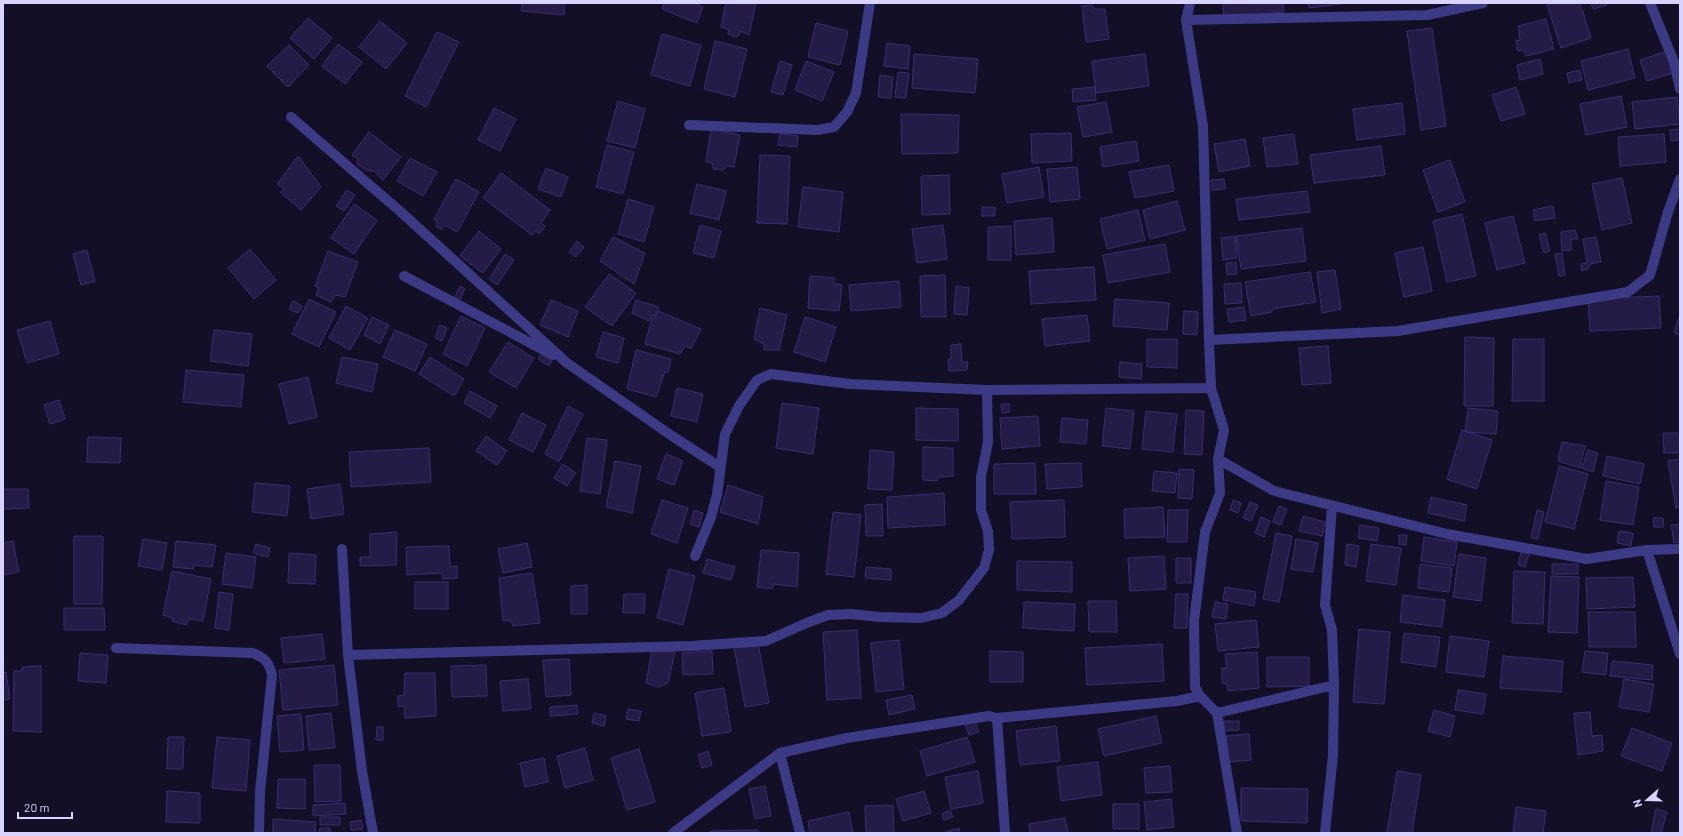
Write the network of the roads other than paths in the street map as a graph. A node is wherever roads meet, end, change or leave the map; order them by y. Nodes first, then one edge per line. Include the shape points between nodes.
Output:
1 (870, 3) edge
2 (1190, 3) edge
3 (1484, 3) edge
4 (1650, 3) edge
5 (1186, 20) junction
6 (1680, 89) edge
7 (291, 117) dead end
8 (689, 125) dead end
9 (1680, 179) edge
10 (404, 276) dead end
11 (1209, 340) junction
12 (567, 363) junction
13 (1212, 388) junction
14 (987, 390) junction
15 (1218, 459) junction
16 (720, 466) junction
17 (1332, 506) junction
18 (342, 549) dead end
19 (1680, 549) edge
20 (1647, 550) junction
21 (695, 556) dead end
22 (116, 648) dead end
23 (1680, 654) edge
24 (348, 655) junction
25 (1334, 685) junction
26 (1200, 696) junction
27 (1217, 713) junction
28 (997, 718) junction
29 (780, 753) junction
30 (259, 833) edge
31 (372, 833) edge
32 (673, 833) edge
33 (800, 833) edge
34 (1005, 833) edge
35 (1237, 833) edge
36 (1325, 833) edge

1 - 8 street via 856,93 847,112 834,127 816,130
2 - 5 street
3 - 5 street via 1427,15
4 - 6 street via 1674,62
5 - 11 street via 1203,126
7 - 12 street via 402,213
9 - 11 street via 1650,275 1628,292 1398,331
10 - 12 street
11 - 13 street
12 - 16 street
13 - 14 street
13 - 15 street via 1224,430
14 - 16 street via 850,384 771,374 757,380 739,406 725,434
14 - 24 street via 988,442 981,477 981,510 988,532 989,550 984,568 959,600 942,612 921,618 828,615 766,641 744,643
15 - 17 street via 1274,491
15 - 26 street via 1220,493 1205,532 1194,621 1195,687
16 - 21 street via 717,495 711,517
17 - 20 street via 1447,534 1587,559
17 - 25 street via 1325,605 1332,630
18 - 24 street
19 - 20 street
20 - 23 street
22 - 30 street via 253,653 264,657 269,663 272,675 260,792
24 - 31 street
25 - 27 street
25 - 36 street via 1333,755
26 - 27 street
26 - 28 street via 1177,701
27 - 35 street
28 - 29 street via 981,717 847,738
28 - 34 street
29 - 32 street
29 - 33 street

